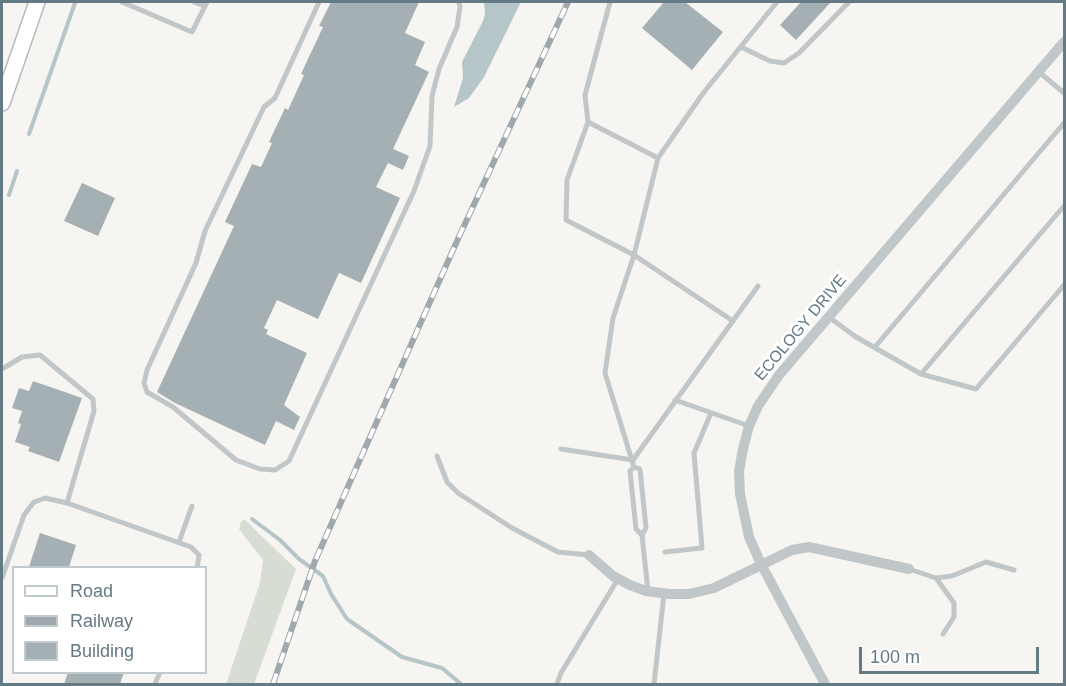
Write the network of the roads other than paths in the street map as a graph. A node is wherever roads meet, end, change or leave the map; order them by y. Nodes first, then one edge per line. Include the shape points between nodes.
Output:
1 (36, 2) edge
2 (122, 2) edge
3 (194, 2) edge
4 (319, 2) edge
5 (459, 2) edge
6 (610, 2) edge
7 (777, 2) edge
8 (849, 2) edge
9 (206, 4) edge
10 (1065, 42) edge
11 (741, 47) junction
12 (1039, 72) junction
13 (1065, 93) edge
14 (2, 103) edge
15 (588, 122) junction
16 (1065, 123) edge
17 (658, 158) junction
18 (1065, 206) edge
19 (634, 255) junction
20 (1065, 285) edge
21 (758, 286) dead end
22 (830, 318) junction
23 (733, 321) junction
24 (875, 347) junction
25 (2, 369) edge
26 (921, 374) junction
27 (675, 400) junction
28 (711, 413) junction
29 (749, 426) junction
30 (561, 449) dead end
31 (437, 456) dead end
32 (633, 460) junction
33 (634, 467) junction
34 (68, 503) junction
35 (192, 506) dead end
36 (642, 535) junction
37 (179, 542) junction
38 (665, 552) dead end
39 (589, 555) joint
40 (761, 564) junction
41 (197, 566) edge
42 (909, 569) joint
43 (1014, 570) dead end
44 (2, 578) edge
45 (936, 578) junction
46 (618, 579) junction
47 (648, 592) junction
48 (664, 594) junction
49 (943, 634) dead end
50 (556, 684) edge
51 (654, 684) edge
52 (825, 684) edge

1 - 14 street
2 - 9 lane via 192,32
3 - 9 lane
4 - 5 lane via 275,98 264,107 205,231 196,263 144,382 147,392 173,407 236,460 260,469 275,470 289,461 414,191 430,146 432,96 457,27
6 - 15 lane via 585,95
7 - 11 lane
8 - 11 lane via 784,63 770,61
10 - 12 street, ECOLOGY DRIVE
11 - 17 lane
12 - 13 lane
12 - 22 street, ECOLOGY DRIVE
15 - 17 lane
15 - 19 lane via 567,180 566,220
16 - 24 lane
17 - 19 lane
18 - 26 lane
19 - 23 lane
19 - 32 lane via 614,318 605,373
20 - 26 lane via 976,388
21 - 23 lane
22 - 24 lane
22 - 29 street, ECOLOGY DRIVE via 779,375
23 - 27 lane
24 - 26 lane
25 - 34 lane via 22,357 40,356 93,399 94,411
27 - 28 lane
27 - 32 lane
28 - 29 lane
28 - 38 lane via 694,453 702,548
29 - 40 street, ECOLOGY DRIVE via 742,449 740,494 749,537
30 - 32 lane
31 - 39 lane via 447,482 458,493 558,552
32 - 33 lane
33 - 36 lane via 630,471 636,529
33 - 36 lane via 640,469 646,528
34 - 37 lane
34 - 44 lane via 45,498 34,502 24,515
35 - 37 lane
36 - 47 lane
37 - 41 lane via 191,546 199,555
39 - 46 street
40 - 42 street via 809,547
40 - 48 street via 714,588
40 - 52 street, ECOLOGY DRIVE
42 - 45 lane
43 - 45 lane via 986,562
45 - 49 lane via 954,603 954,617
46 - 47 street
46 - 50 lane
47 - 48 street
48 - 51 lane

